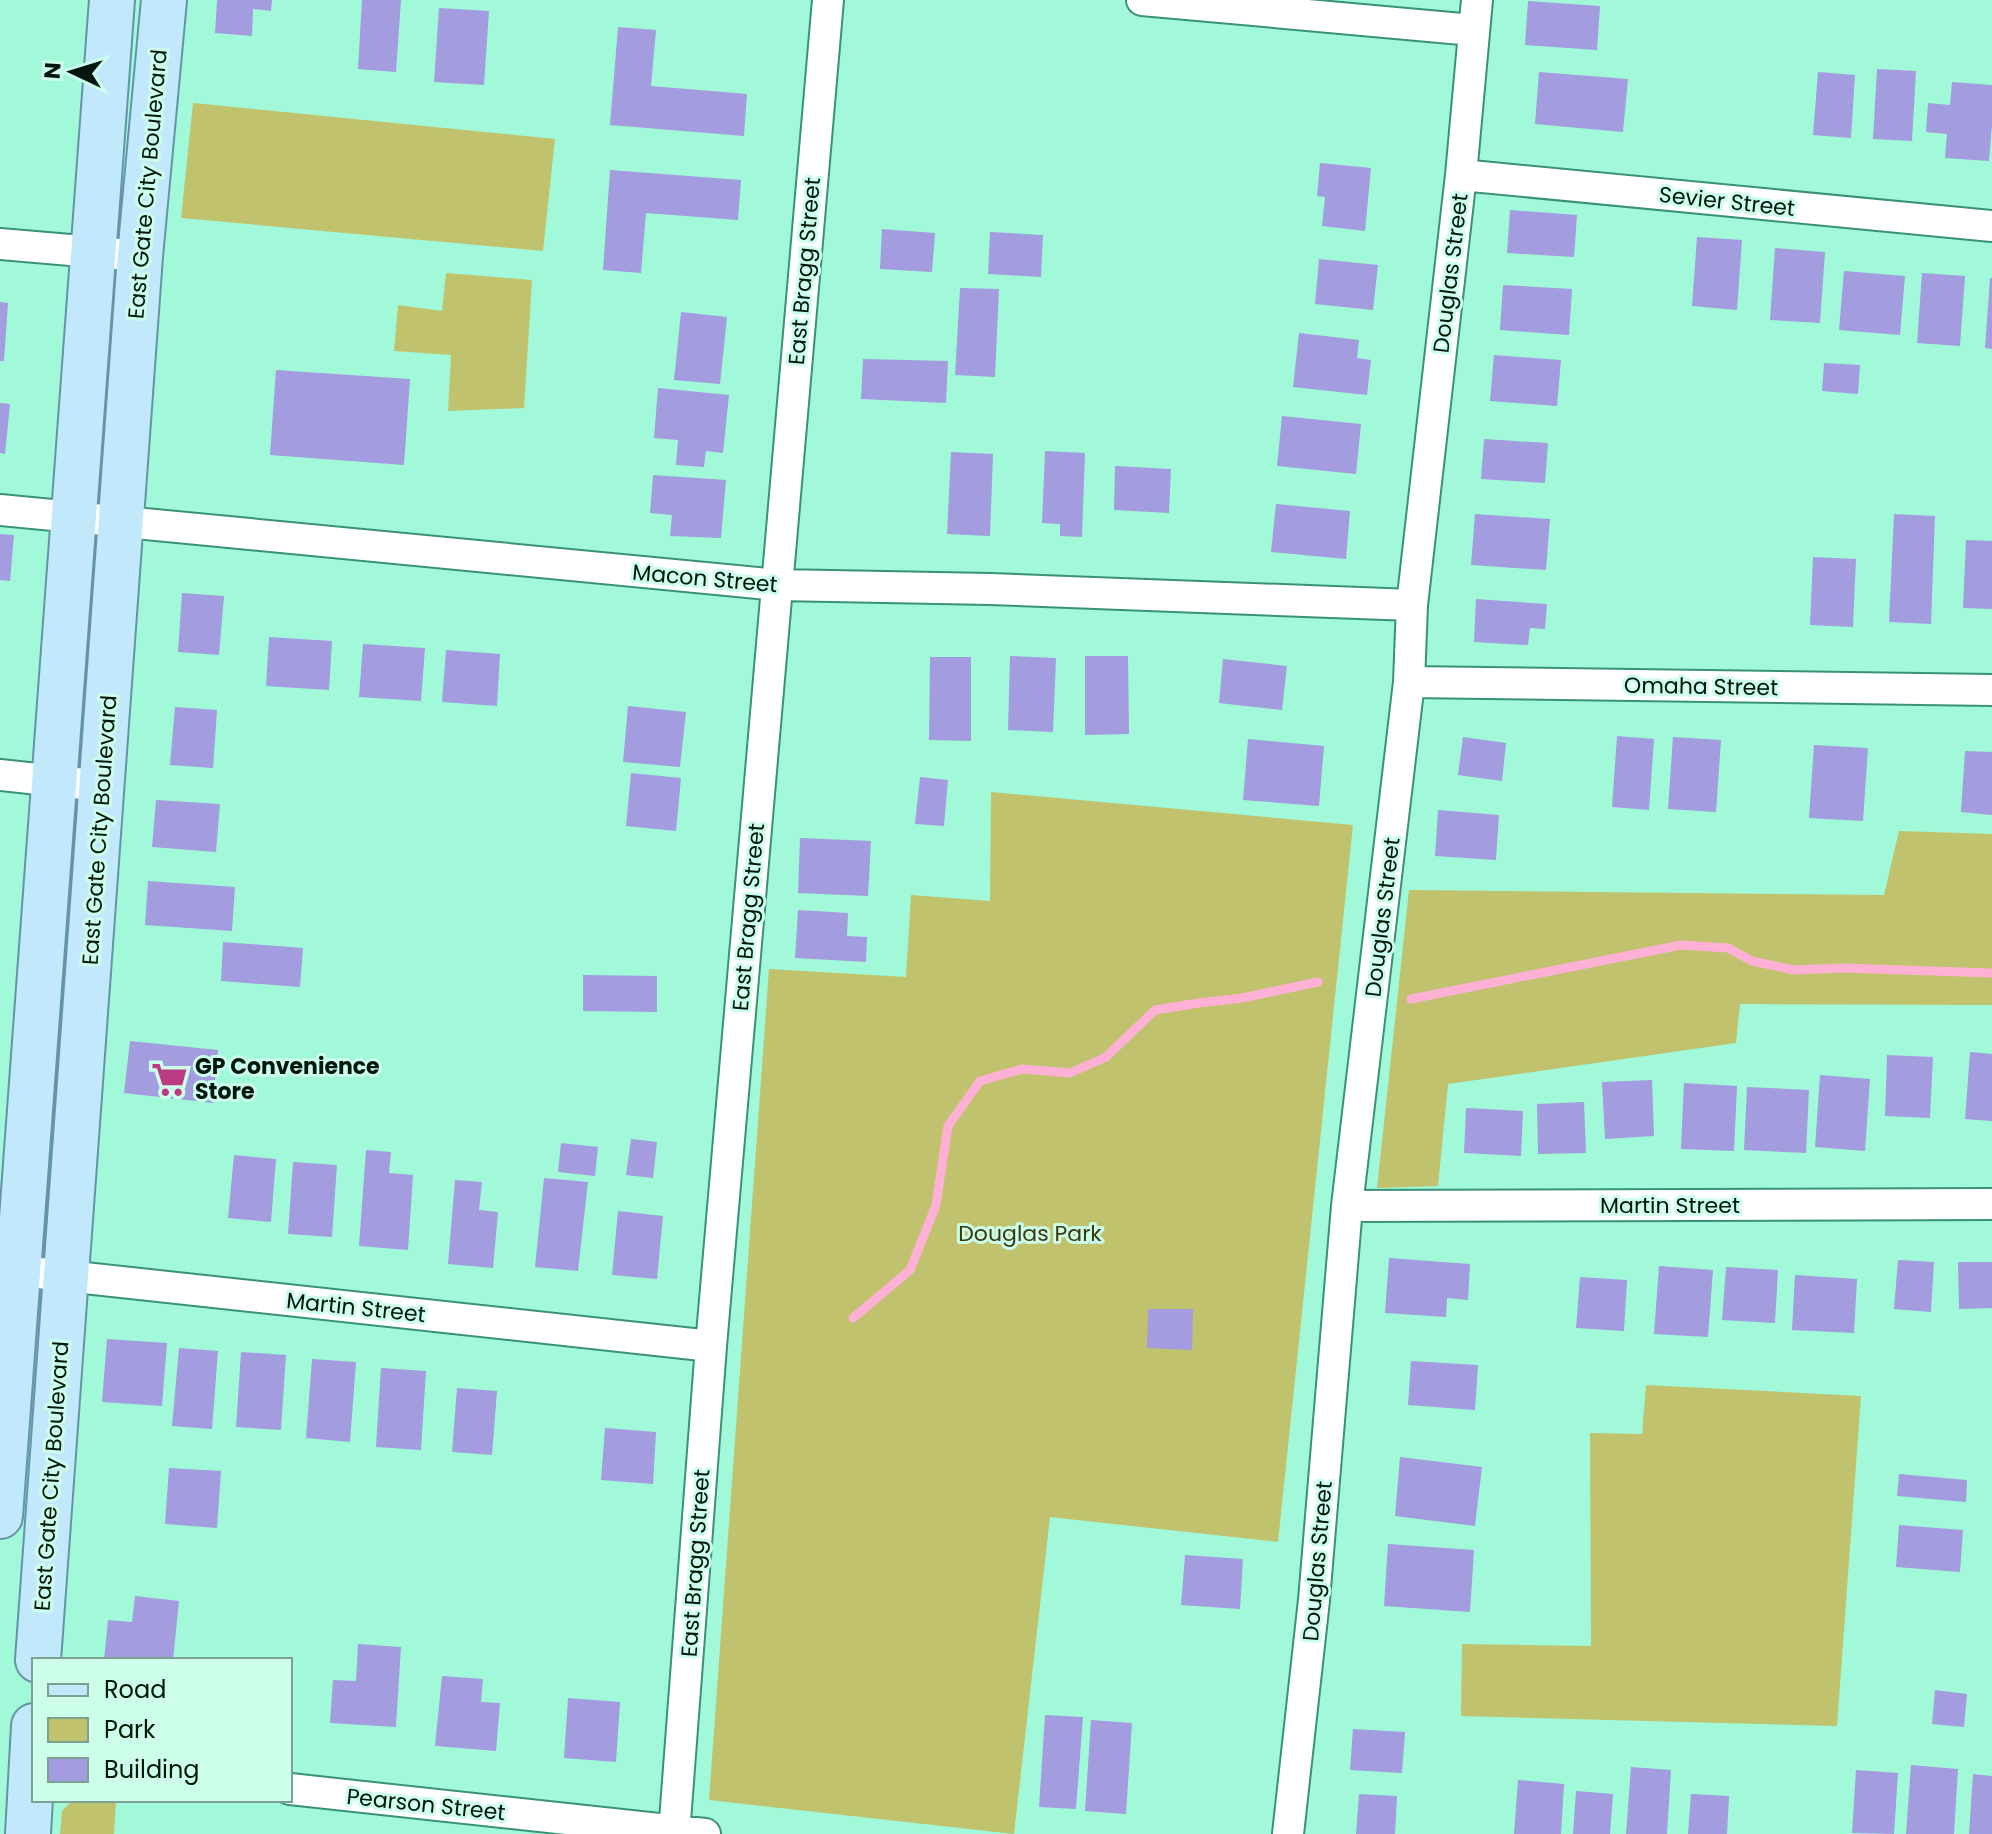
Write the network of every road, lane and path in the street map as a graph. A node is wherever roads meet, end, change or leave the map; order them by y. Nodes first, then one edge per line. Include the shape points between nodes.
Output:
1 (112, 0) edge
2 (164, 0) edge
3 (828, 0) edge
4 (1142, 0) edge
5 (1475, 15) edge
6 (1461, 175) junction
7 (1992, 226) edge
8 (0, 244) edge
9 (93, 252) junction
10 (140, 256) junction
11 (0, 510) edge
12 (72, 517) junction
13 (120, 521) junction
14 (778, 585) junction
15 (1412, 605) junction
16 (1409, 682) junction
17 (1992, 690) edge
18 (0, 775) edge
19 (55, 782) junction
20 (103, 786) junction
21 (1992, 1204) edge
22 (1347, 1206) junction
23 (9, 1270) edge
24 (66, 1277) junction
25 (711, 1346) junction
26 (0, 1516) edge
27 (38, 1658) edge
28 (32, 1766) edge
29 (292, 1789) edge
30 (674, 1833) edge
31 (28, 1834) edge
32 (705, 1834) edge
33 (1288, 1834) edge

1 - 9 main road
2 - 10 main road, East Gate City Boulevard
3 - 14 street, East Bragg Street
4 - 5 street
5 - 6 street, Douglas Street
6 - 7 street, Sevier Street
6 - 15 street, Douglas Street
8 - 9 street
9 - 10 street
9 - 12 main road
10 - 13 main road, East Gate City Boulevard
11 - 12 street, Macon Street
12 - 13 street, Macon Street
12 - 19 main road
13 - 14 street, Macon Street
13 - 20 main road, East Gate City Boulevard
14 - 15 street, Macon Street
14 - 25 street, East Bragg Street
15 - 16 street, Douglas Street
16 - 17 street, Omaha Street
16 - 22 street, Douglas Street
18 - 19 street
19 - 20 street
19 - 23 main road
20 - 24 main road, East Gate City Boulevard
21 - 22 street, Martin Street
22 - 33 street, Douglas Street
23 - 24 street, Martin Street
23 - 26 main road
24 - 25 street, Martin Street
24 - 27 main road, East Gate City Boulevard
25 - 30 street, East Bragg Street
28 - 31 main road
29 - 30 street, Pearson Street
30 - 32 street, Pearson Street

